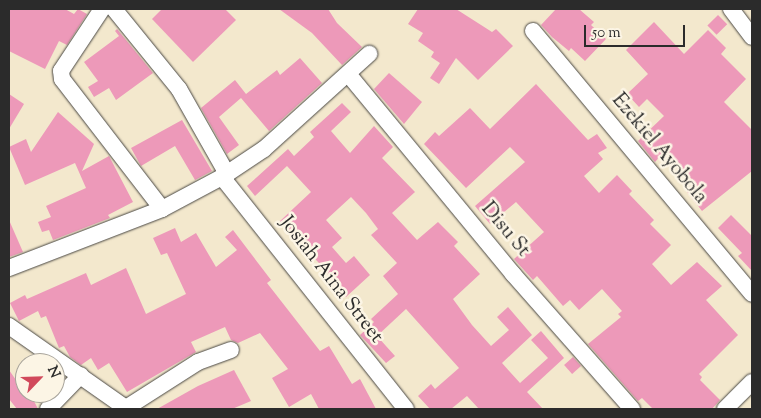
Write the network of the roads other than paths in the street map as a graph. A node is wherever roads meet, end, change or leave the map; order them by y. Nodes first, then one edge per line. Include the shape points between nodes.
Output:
1 (102, 9) edge
2 (114, 9) edge
3 (731, 9) edge
4 (533, 31) dead end
5 (752, 37) edge
6 (369, 54) dead end
7 (349, 74) junction
8 (224, 175) junction
9 (162, 209) junction
10 (9, 268) edge
11 (752, 294) edge
12 (9, 326) edge
13 (231, 350) dead end
14 (81, 375) junction
15 (752, 382) edge
16 (48, 409) edge
17 (126, 409) edge
18 (406, 409) edge
19 (632, 409) edge
20 (726, 409) edge

1 - 9 street via 61,71 62,79
2 - 8 street, Josiah Aina Street via 179,88
3 - 5 street
4 - 11 street, Ezekiel Ayobola
6 - 7 street
7 - 8 street via 264,149
7 - 19 street, Disu St via 513,274
8 - 9 street
8 - 18 street, Josiah Aina Street
9 - 10 street
12 - 14 street
13 - 17 street via 198,362
14 - 16 street
14 - 17 street
15 - 20 street

